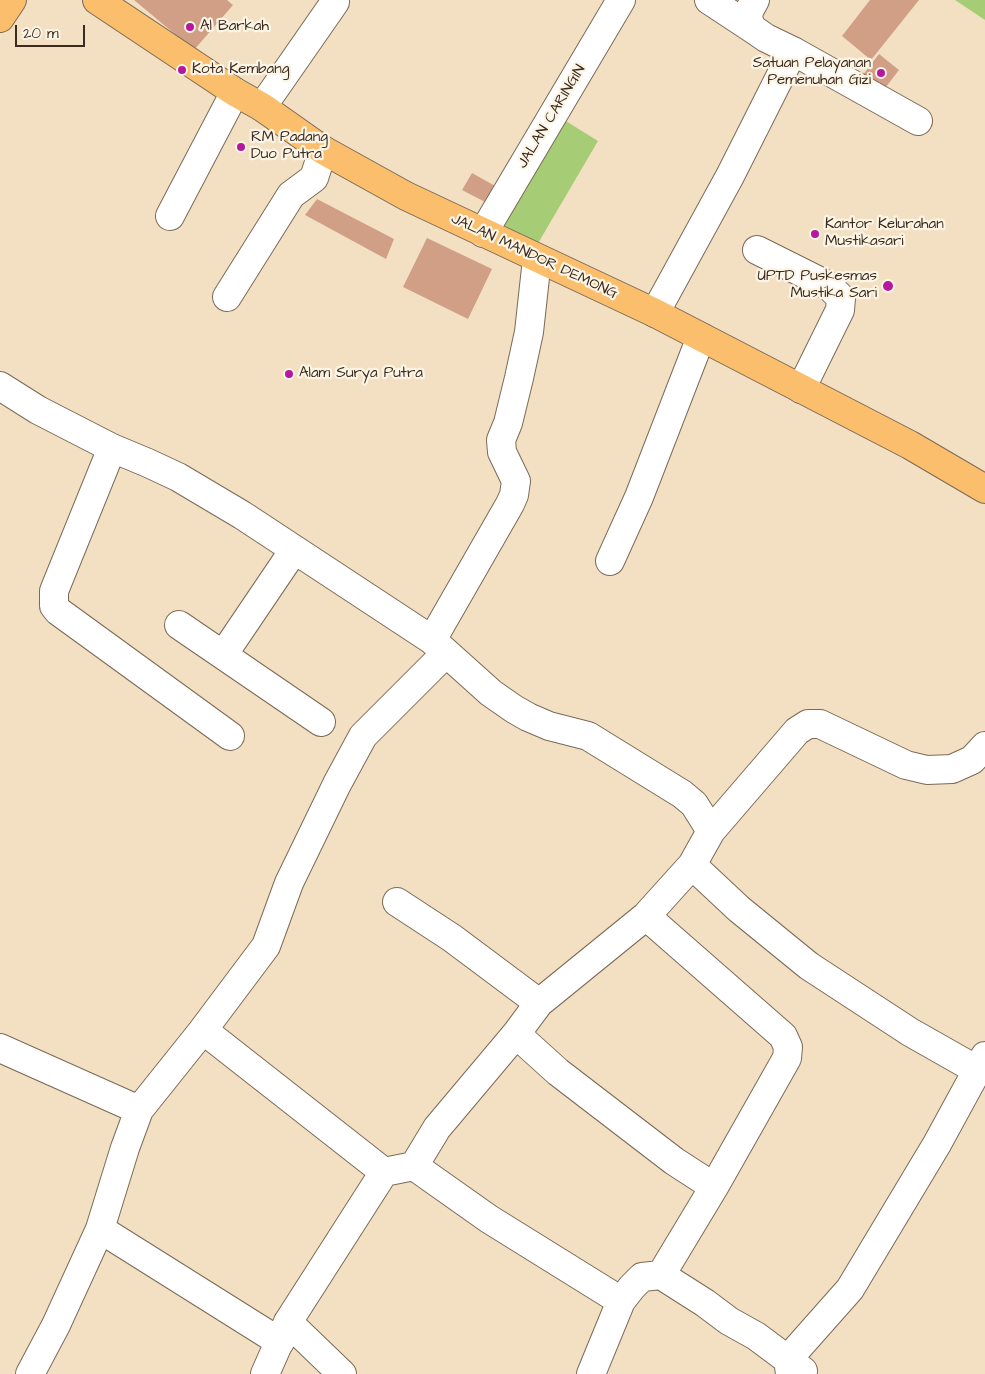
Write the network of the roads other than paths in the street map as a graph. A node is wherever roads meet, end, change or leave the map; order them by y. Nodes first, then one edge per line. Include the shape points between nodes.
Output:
1 (12, 0) edge
2 (97, 0) edge
3 (621, 0) edge
4 (709, 0) edge
5 (755, 0) edge
6 (335, 2) dead end
7 (0, 18) edge
8 (753, 29) junction
9 (793, 51) junction
10 (235, 92) junction
11 (262, 107) junction
12 (918, 121) dead end
13 (323, 150) junction
14 (170, 216) dead end
15 (483, 233) junction
16 (757, 250) dead end
17 (538, 259) junction
18 (227, 296) dead end
19 (655, 313) junction
20 (701, 337) junction
21 (0, 386) edge
22 (801, 389) junction
23 (112, 448) junction
24 (985, 489) edge
25 (294, 550) junction
26 (610, 561) dead end
27 (179, 624) dead end
28 (438, 647) junction
29 (223, 655) junction
30 (321, 722) dead end
31 (230, 736) dead end
32 (985, 746) edge
33 (711, 831) junction
34 (692, 865) junction
35 (397, 902) dead end
36 (646, 916) junction
37 (539, 1003) junction
38 (203, 1030) junction
39 (516, 1034) junction
40 (0, 1048) edge
41 (981, 1063) edge
42 (139, 1110) junction
43 (414, 1166) junction
44 (384, 1172) junction
45 (714, 1187) junction
46 (100, 1229) junction
47 (661, 1275) junction
48 (621, 1301) junction
49 (284, 1332) junction
50 (795, 1369) edge
51 (30, 1374) edge
52 (266, 1374) edge
53 (342, 1374) edge
54 (591, 1374) edge

1 - 7 main road
2 - 10 main road, JALAN MANDOR DEMONG
3 - 15 street, JALAN CARINGIN
4 - 8 street
5 - 8 street via 748,20
6 - 11 street
8 - 9 street
9 - 12 street
9 - 19 street via 730,176
10 - 11 main road, JALAN MANDOR DEMONG
10 - 14 street
11 - 13 main road, JALAN MANDOR DEMONG
13 - 15 main road, JALAN MANDOR DEMONG via 406,196
13 - 18 street via 314,178 292,195
15 - 17 main road, JALAN MANDOR DEMONG
16 - 22 street via 829,286 841,298 840,310
17 - 19 main road, JALAN MANDOR DEMONG
17 - 28 street via 528,332 501,440 502,452 516,481 514,495
19 - 20 main road, JALAN MANDOR DEMONG
20 - 22 main road, JALAN MANDOR DEMONG
20 - 26 street via 639,497
21 - 23 street via 38,410
22 - 24 main road, JALAN MANDOR DEMONG
23 - 25 street via 178,477
23 - 31 street via 54,591 54,606
25 - 28 street
25 - 29 street
27 - 29 street
28 - 33 street via 514,709 549,726 588,736 682,794 694,804
28 - 38 street via 363,736 289,883 266,946
29 - 30 street
32 - 33 street via 972,760 952,770 927,770 906,765 820,724 808,724 797,731
33 - 34 street
34 - 36 street
34 - 41 street via 738,909 808,966 910,1032
35 - 37 street via 452,938
36 - 37 street
36 - 45 street via 783,1036 788,1047 787,1058
37 - 39 street
38 - 42 street
38 - 44 street
39 - 43 street via 437,1128
39 - 45 street via 558,1072 674,1161
40 - 42 street
41 - 50 street via 938,1144 850,1289
42 - 46 street
43 - 44 street
43 - 48 street via 489,1219
44 - 49 street
45 - 47 street
46 - 49 street
46 - 51 street
47 - 48 street via 642,1277
47 - 50 street via 756,1336
48 - 54 street
49 - 52 street
49 - 53 street

